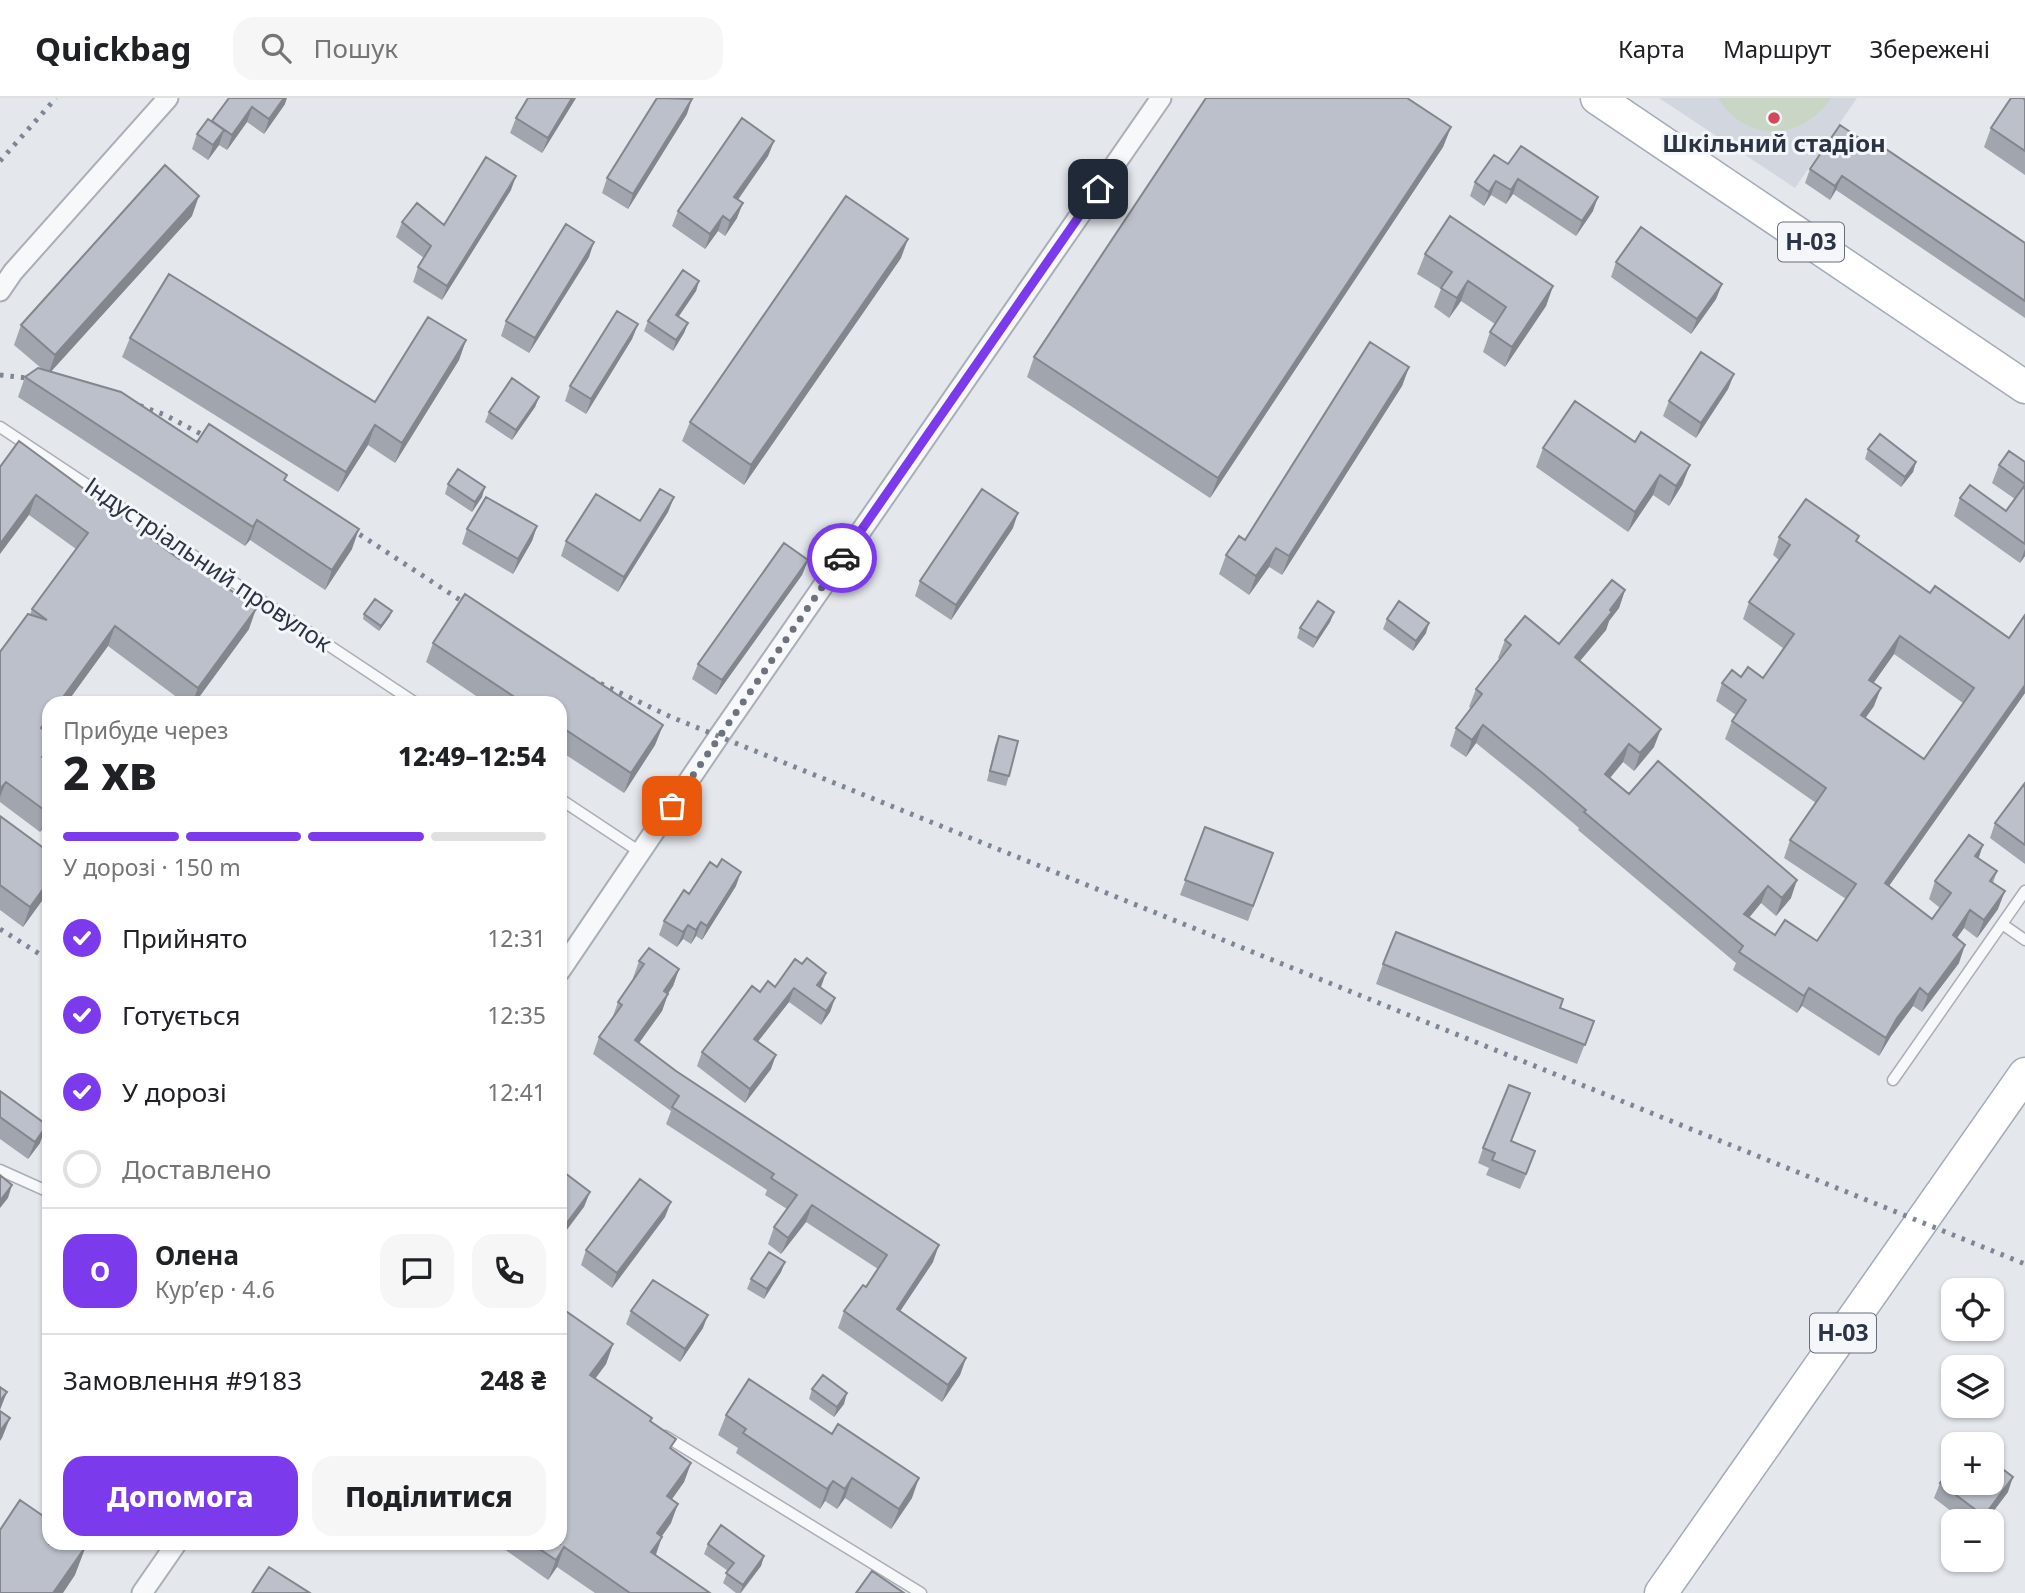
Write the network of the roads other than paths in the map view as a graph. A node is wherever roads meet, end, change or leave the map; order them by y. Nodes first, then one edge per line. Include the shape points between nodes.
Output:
1 (168, 98) edge
2 (1161, 98) edge
3 (1597, 98) edge
4 (0, 291) edge
5 (2025, 387) edge
6 (0, 427) edge
7 (404, 696) edge
8 (567, 804) edge
9 (640, 852) junction
10 (2025, 891) edge
11 (2002, 924) junction
12 (2025, 940) edge
13 (567, 961) edge
14 (2025, 1074) edge
15 (1893, 1080) dead end
16 (0, 1170) edge
17 (42, 1189) edge
18 (665, 1436) edge
19 (172, 1550) edge
20 (142, 1593) edge
21 (921, 1593) edge
22 (1661, 1593) edge

1 - 4 street
2 - 9 street
3 - 5 main road, Н-03
6 - 7 lane, Індустріальний провулок
8 - 9 lane
9 - 13 street
10 - 11 lane
11 - 12 lane
11 - 15 lane
14 - 22 main road, Н-03
16 - 17 lane
18 - 21 lane
19 - 20 street

